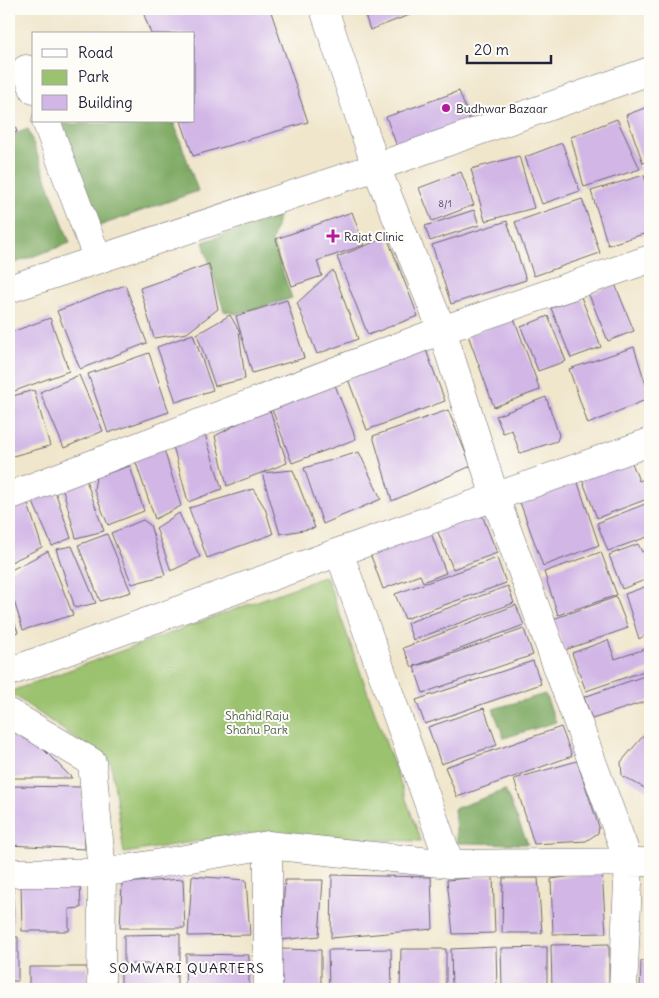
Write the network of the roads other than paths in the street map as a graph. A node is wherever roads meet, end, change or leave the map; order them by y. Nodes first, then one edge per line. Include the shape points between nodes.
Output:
1 (324, 9) edge
2 (650, 71) edge
3 (46, 122) edge
4 (376, 167) junction
5 (650, 259) edge
6 (98, 260) junction
7 (9, 289) edge
8 (442, 330) junction
9 (650, 442) edge
10 (9, 496) edge
11 (495, 497) junction
12 (339, 552) junction
13 (9, 672) edge
14 (9, 713) edge
15 (268, 845) junction
16 (640, 862) edge
17 (450, 864) junction
18 (9, 873) edge
19 (102, 873) junction
20 (101, 989) edge
21 (268, 989) edge
22 (623, 989) edge

1 - 4 street
2 - 4 street
3 - 6 street
4 - 6 street
4 - 8 street
5 - 8 street
6 - 7 street
8 - 10 street
8 - 11 street
9 - 11 street
11 - 12 street
11 - 16 street
12 - 13 street
12 - 17 street
14 - 19 street via 92,762
15 - 17 street
15 - 19 street
15 - 21 street
16 - 17 street
16 - 22 street
18 - 19 street
19 - 20 street

